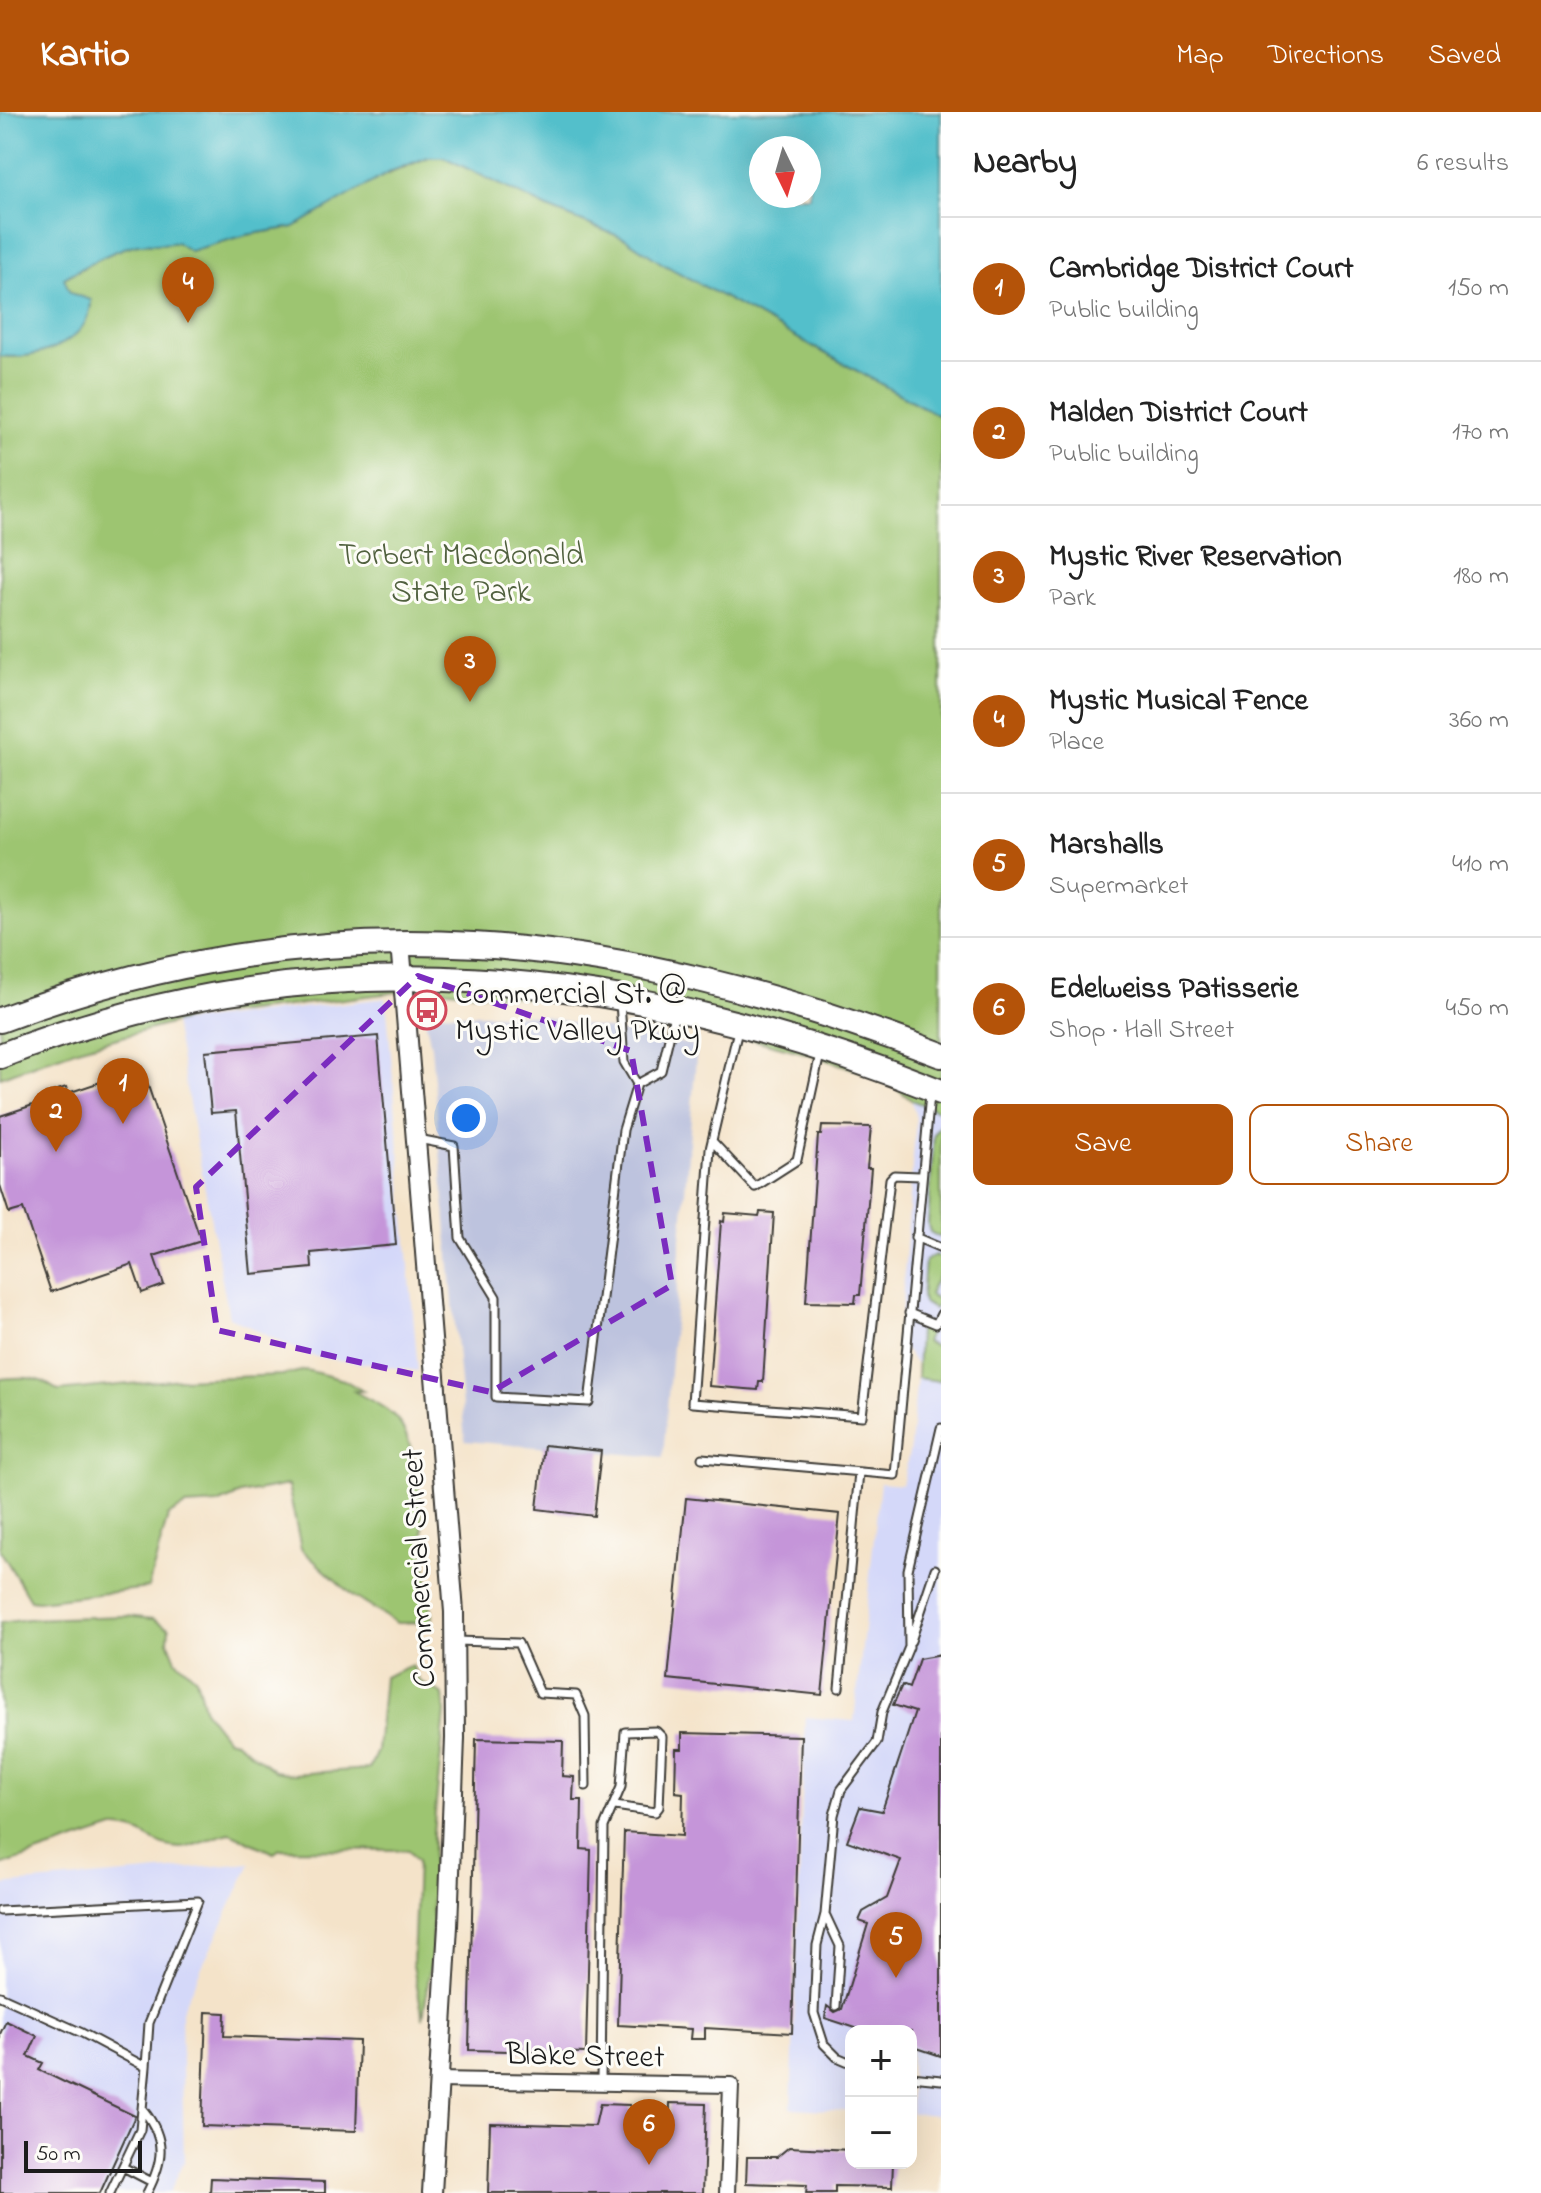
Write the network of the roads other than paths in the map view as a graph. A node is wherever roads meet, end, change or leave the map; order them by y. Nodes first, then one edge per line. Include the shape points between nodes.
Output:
1 (400, 942) junction
2 (403, 977) junction
3 (619, 996) junction
4 (676, 1008) junction
5 (0, 1020) edge
6 (739, 1024) junction
7 (822, 1049) junction
8 (941, 1055) edge
9 (0, 1056) edge
10 (637, 1084) junction
11 (936, 1090) edge
12 (414, 1138) junction
13 (712, 1141) junction
14 (920, 1176) junction
15 (915, 1237) junction
16 (941, 1248) edge
17 (909, 1313) junction
18 (941, 1314) edge
19 (941, 1428) edge
20 (702, 1458) dead end
21 (859, 1472) junction
22 (935, 1569) dead end
23 (455, 1641) junction
24 (909, 1647) junction
25 (839, 1688) dead end
26 (586, 1786) dead end
27 (615, 1806) junction
28 (0, 1911) edge
29 (825, 1914) junction
30 (0, 1996) edge
31 (836, 2006) dead end
32 (845, 2060) edge
33 (146, 2067) junction
34 (917, 2078) edge
35 (438, 2080) junction
36 (941, 2080) edge
37 (601, 2081) junction
38 (144, 2111) junction
39 (123, 2167) junction
40 (152, 2182) junction
41 (110, 2193) edge
42 (147, 2193) edge
43 (432, 2193) edge
44 (727, 2193) edge

1 - 2 street, Commercial Street
1 - 5 highway via 271,952 185,966 72,994
1 - 8 highway via 553,950 663,970 816,1011
2 - 3 highway via 505,981
2 - 9 highway via 285,985 198,998 99,1022
2 - 12 street, Commercial Street
3 - 4 highway
3 - 10 lane via 624,1062
4 - 6 highway
4 - 10 lane via 661,1071
6 - 7 highway
6 - 13 lane
7 - 11 highway
7 - 13 lane via 797,1160 755,1187
10 - 12 lane via 623,1130 589,1402 496,1397 496,1297 460,1238 454,1146
11 - 14 lane
12 - 23 street, Commercial Street
13 - 14 lane via 690,1398 697,1405 862,1416 890,1179
14 - 15 lane
15 - 16 lane
15 - 17 lane
17 - 18 lane via 936,1324
17 - 21 lane via 895,1475
19 - 24 lane via 908,1570
20 - 21 lane
21 - 25 lane
22 - 24 lane
23 - 26 lane via 518,1643 540,1693 576,1695 585,1716
23 - 35 street, Commercial Street
24 - 29 lane via 882,1712 877,1742 837,1801
27 - 27 lane via 655,1812 659,1807 664,1754 656,1731 625,1732
27 - 37 lane via 604,1827
28 - 33 lane via 198,1901 149,2023
29 - 31 lane via 840,1946
29 - 32 lane via 817,1945 816,2022 830,2053
30 - 33 lane
33 - 38 lane
34 - 36 lane
35 - 37 street, Blake Street
35 - 43 street, Commercial Street
37 - 44 street, Blake Street via 731,2085
38 - 39 lane
38 - 40 lane via 157,2128 161,2159
39 - 40 lane
39 - 41 lane
40 - 42 lane

